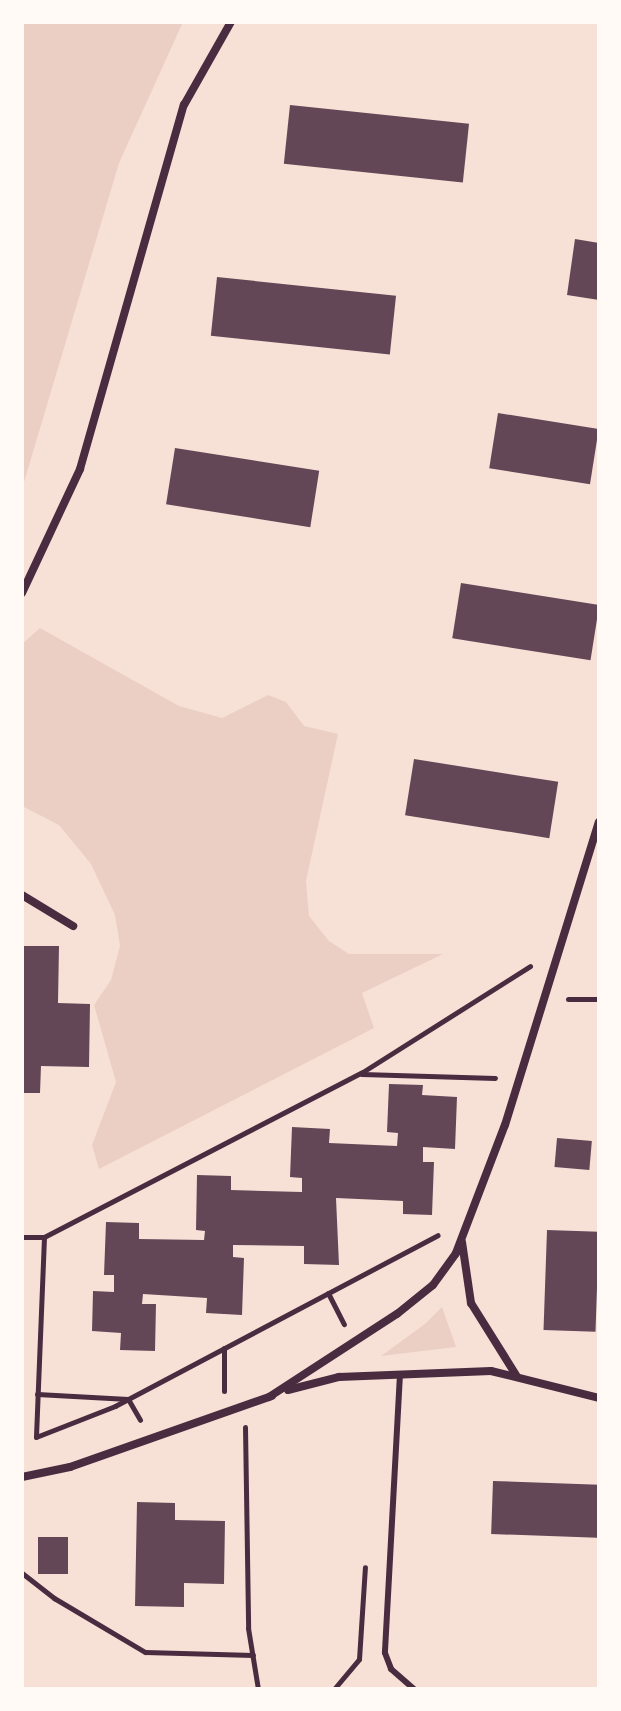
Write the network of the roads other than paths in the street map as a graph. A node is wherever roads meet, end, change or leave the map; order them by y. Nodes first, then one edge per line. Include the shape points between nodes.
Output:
1 (231, 22) edge
2 (22, 593) edge
3 (599, 822) edge
4 (22, 895) edge
5 (73, 926) dead end
6 (462, 1239) junction
7 (400, 1374) junction
8 (516, 1375) junction
9 (269, 1397) junction
10 (599, 1398) edge
11 (22, 1477) edge
12 (414, 1689) edge

1 - 2 street via 184,105 80,469
3 - 6 street via 547,998
4 - 5 street
6 - 8 street via 471,1303
6 - 9 street via 433,1285 354,1344
7 - 8 street via 458,1370
7 - 9 street via 315,1381
7 - 12 lane via 385,1653 391,1669
8 - 10 street
9 - 11 street via 70,1467

